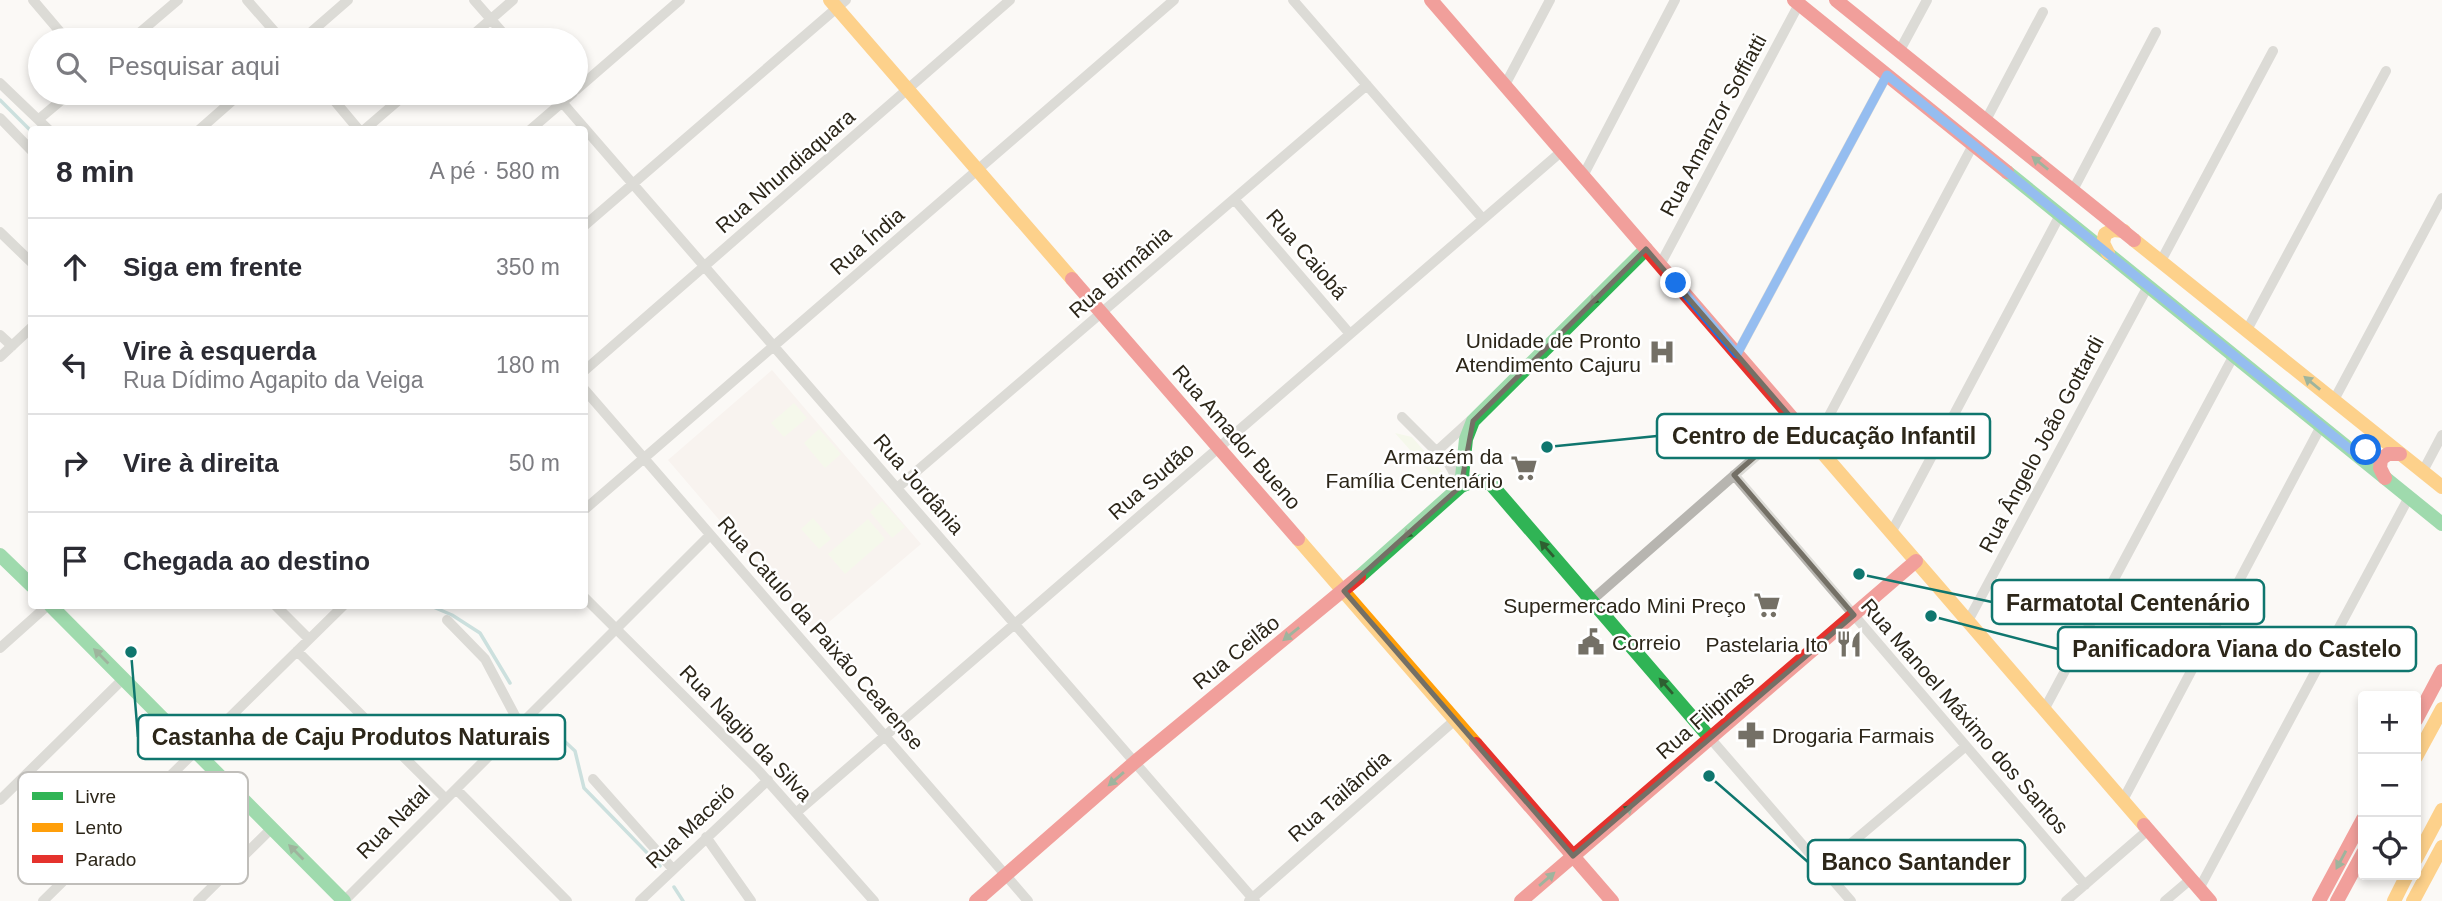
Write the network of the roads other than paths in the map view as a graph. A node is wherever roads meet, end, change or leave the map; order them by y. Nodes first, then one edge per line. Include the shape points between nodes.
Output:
1 (33, 0) edge
2 (178, 0) edge
3 (247, 0) edge
4 (348, 0) edge
5 (474, 0) edge
6 (513, 0) edge
7 (680, 0) edge
8 (1010, 0) edge
9 (1174, 0) edge
10 (1293, 0) edge
11 (1431, 0) edge
12 (1550, 0) edge
13 (1675, 0) edge
14 (1927, 0) edge
15 (1797, 2) edge
16 (837, 3) edge
17 (1841, 4) edge
18 (2043, 12) dead end
19 (491, 19) junction
20 (1870, 27) junction
21 (57, 28) edge
22 (145, 28) edge
23 (272, 28) edge
24 (316, 28) edge
25 (481, 28) edge
26 (499, 28) edge
27 (1829, 28) junction
28 (2156, 33) dead end
29 (1900, 50) junction
30 (1857, 51) junction
31 (2273, 51) dead end
32 (2386, 71) dead end
33 (1887, 75) junction
34 (588, 79) edge
35 (0, 83) edge
36 (1367, 85) junction
37 (1505, 85) junction
38 (908, 89) junction
39 (56, 105) edge
40 (227, 105) edge
41 (339, 105) edge
42 (392, 105) edge
43 (559, 105) edge
44 (565, 105) edge
45 (0, 118) edge
46 (39, 119) junction
47 (1986, 120) junction
48 (45, 126) edge
49 (204, 126) edge
50 (358, 126) edge
51 (367, 126) edge
52 (535, 126) edge
53 (583, 126) edge
54 (588, 132) edge
55 (1973, 145) junction
56 (28, 147) edge
57 (1562, 151) junction
58 (978, 170) junction
59 (1583, 176) junction
60 (633, 184) junction
61 (2073, 190) junction
62 (2442, 198) edge
63 (1234, 199) junction
64 (2089, 204) junction
65 (2060, 215) junction
66 (1483, 219) junction
67 (588, 223) edge
68 (2075, 227) junction
69 (2124, 231) junction
70 (0, 232) edge
71 (1646, 249) junction
72 (2109, 254) junction
73 (28, 259) edge
74 (2161, 261) junction
75 (1660, 265) junction
76 (705, 266) junction
77 (2148, 286) junction
78 (1102, 313) junction
79 (2247, 330) junction
80 (28, 331) edge
81 (1350, 334) junction
82 (0, 335) edge
83 (12, 346) junction
84 (774, 346) junction
85 (1737, 354) junction
86 (2234, 355) junction
87 (0, 358) edge
88 (588, 368) edge
89 (588, 395) edge
90 (2334, 400) junction
91 (1481, 412) junction
92 (1402, 417) dead end
93 (1796, 422) junction
94 (2321, 426) junction
95 (2370, 430) junction
96 (2442, 435) edge
97 (1814, 444) junction
98 (1219, 448) junction
99 (2351, 450) junction
100 (1437, 452) junction
101 (2400, 454) junction
102 (644, 459) junction
103 (2423, 471) junction
104 (1734, 475) junction
105 (2385, 478) junction
106 (1461, 486) junction
107 (2442, 487) edge
108 (897, 488) junction
109 (2409, 497) junction
110 (588, 507) edge
111 (2442, 524) edge
112 (1891, 533) junction
113 (710, 535) junction
114 (0, 555) edge
115 (1916, 561) junction
116 (28, 582) edge
117 (1344, 591) junction
118 (1592, 600) junction
119 (588, 601) edge
120 (46, 609) edge
121 (52, 609) edge
122 (279, 609) edge
123 (340, 609) edge
124 (1854, 615) junction
125 (447, 620) dead end
126 (1968, 621) junction
127 (1015, 624) junction
128 (616, 629) junction
129 (309, 639) junction
130 (0, 648) edge
131 (297, 651) junction
132 (2442, 671) edge
133 (123, 679) junction
134 (2442, 709) edge
135 (2044, 710) junction
136 (2421, 711) edge
137 (1455, 720) junction
138 (520, 725) junction
139 (885, 737) junction
140 (1710, 738) junction
141 (1966, 746) junction
142 (195, 751) junction
143 (2418, 754) edge
144 (1135, 762) junction
145 (28, 772) edge
146 (174, 772) edge
147 (216, 772) edge
148 (593, 779) dead end
149 (768, 780) junction
150 (18, 782) edge
151 (456, 789) junction
152 (446, 799) junction
153 (0, 800) edge
154 (2123, 800) junction
155 (248, 804) edge
156 (2442, 810) edge
157 (797, 812) junction
158 (2358, 827) edge
159 (272, 828) junction
160 (2148, 830) junction
161 (706, 837) junction
162 (2442, 847) edge
163 (2421, 850) edge
164 (248, 852) edge
165 (1573, 856) junction
166 (2358, 862) edge
167 (672, 868) junction
168 (1822, 868) junction
169 (1006, 876) junction
170 (2404, 880) edge
171 (60, 884) edge
172 (215, 884) edge
173 (2195, 884) junction
174 (2085, 885) junction
175 (1252, 900) edge
176 (43, 901) edge
177 (198, 901) edge
178 (344, 901) edge
179 (566, 901) edge
180 (640, 901) edge
181 (751, 901) edge
182 (874, 901) edge
183 (976, 901) edge
184 (1028, 901) edge
185 (1521, 901) edge
186 (1612, 901) edge
187 (1851, 901) edge
188 (2066, 901) edge
189 (2165, 901) edge
190 (2210, 901) edge
191 (2319, 901) edge
192 (2337, 901) edge
193 (2393, 901) edge
194 (2413, 901) edge

1 - 21 street
2 - 22 street
3 - 23 street
4 - 24 street
5 - 19 street
6 - 19 street
7 - 34 street
8 - 38 street, Rua Nhundiaquara
9 - 58 street, Rua Índia
10 - 36 street
11 - 37 main road
12 - 37 street
13 - 59 street
14 - 29 street
15 - 27 main road
15 - 75 street, Rua Amanzor Soffiatti
16 - 38 main road, Rua Amador Bueno
16 - 60 street
17 - 20 main road
17 - 27 main road via 1847,14 1841,25
18 - 47 street
19 - 25 street
19 - 26 street
20 - 29 main road
20 - 30 main road via 1857,31
27 - 30 main road
28 - 61 street
29 - 47 main road
30 - 33 main road
31 - 74 street
32 - 79 street
33 - 55 main road
33 - 85 street
35 - 46 street
36 - 63 street, Rua Birmânia
36 - 66 street
37 - 57 main road
38 - 58 main road, Rua Amador Bueno
38 - 76 street, Rua Nhundiaquara
39 - 46 street
40 - 49 street
41 - 50 street
42 - 51 street
43 - 52 street
44 - 53 street, Rua Jordânia
45 - 56 street
46 - 48 street
61 -> 47 main road
54 - 60 street, Rua Jordânia
55 - 65 main road
55 - 97 street
57 - 59 main road
57 - 66 street, Rua Sudão
58 - 78 main road, Rua Amador Bueno
58 - 84 street, Rua Índia
59 - 71 main road
60 - 67 street
60 - 76 street, Rua Jordânia
61 - 64 main road
62 - 90 street
63 - 78 street, Rua Birmânia
63 - 81 street, Rua Caiobá
64 - 68 main road via 2095,214 2092,225
64 - 69 main road
65 - 68 main road
65 - 112 street
66 - 81 street, Rua Sudão
68 - 72 main road
69 - 72 main road via 2109,229 2104,234 2102,242
69 - 74 main road
70 - 73 street
71 - 75 main road
71 -> 91 main road
72 - 77 main road
74 - 79 main road
75 - 85 main road
76 - 84 street, Rua Jordânia
76 - 88 street, Rua Nhundiaquara
77 - 86 main road
77 - 126 street, Rua Ângelo João Gottardi
78 - 98 main road, Rua Amador Bueno
78 - 108 street, Rua Birmânia
90 -> 79 main road
80 - 83 street
81 - 98 street, Rua Sudão
82 - 83 street
83 - 87 street
84 - 102 street, Rua Índia
84 - 108 street, Rua Jordânia
85 - 93 main road
86 - 94 main road
86 - 135 street
89 - 102 street, Rua Catulo da Paixão Cearense
90 - 95 main road
91 - 100 street
91 - 106 main road via 1468,430
92 - 100 street
93 - 97 main road
93 - 104 street
94 - 99 main road
94 - 154 street
95 - 99 main road via 2371,444 2366,450
95 - 101 main road
96 - 103 street
97 - 112 main road
98 - 117 main road, Rua Amador Bueno
98 - 127 street, Rua Sudão
99 - 105 main road
100 - 106 street
101 - 103 main road
101 - 105 main road via 2384,455 2379,463
102 - 110 street, Rua Índia
102 - 113 street, Rua Catulo da Paixão Cearense
103 - 107 main road
104 - 118 street
104 - 124 street, Rua Manoel Máximo dos Santos
105 - 109 main road
106 -> 117 main road, Rua Ceilão
118 -> 106 main road via 1490,483 1478,480
108 - 127 street, Rua Jordânia
109 - 111 main road
109 - 173 street
112 - 115 main road
113 - 128 street, Rua Natal
113 - 139 street, Rua Catulo da Paixão Cearense
114 - 116 main road
115 - 124 main road, Rua Filipinas
115 - 126 main road
117 - 137 main road, Rua Amador Bueno
117 -> 144 main road, Rua Ceilão
140 -> 118 main road
119 - 128 street, Rua Nagib da Silva
120 - 130 street
133 -> 121 main road
122 - 129 street
123 - 129 street
124 - 140 main road, Rua Filipinas
124 - 141 street, Rua Manoel Máximo dos Santos
125 - 138 street via 485,659
126 - 135 main road
127 - 139 street, Rua Sudão
127 - 144 street, Rua Jordânia
128 - 138 street, Rua Natal
128 - 149 street, Rua Nagib da Silva
129 - 131 street
131 - 142 street
131 - 152 street
132 - 136 main road
133 - 142 main road
133 - 145 street
134 - 143 main road
135 - 154 main road
137 - 165 main road, Rua Amador Bueno
137 - 175 street, Rua Tailândia
138 - 151 street, Rua Natal
139 - 157 street, Rua Sudão
139 - 169 street, Rua Catulo da Paixão Cearense
165 -> 140 main road, Rua Filipinas
140 - 168 street
141 - 168 street
141 - 174 street, Rua Manoel Máximo dos Santos
142 - 146 street
142 - 147 main road
144 -> 169 main road, Rua Ceilão
144 - 175 street, Rua Jordânia
148 - 167 street
149 - 157 street, Rua Nagib da Silva
149 - 161 street, Rua Maceió
150 - 153 street
151 - 152 street, Rua Natal
151 - 179 street
152 - 178 street, Rua Natal
154 - 160 main road
155 - 159 main road
156 - 163 main road
157 - 182 street, Rua Nagib da Silva
158 -> 191 main road
159 - 164 street
178 -> 159 main road
160 - 173 main road
160 - 174 street
161 - 167 street, Rua Maceió
161 - 181 street
162 - 194 main road
185 -> 165 main road, Rua Filipinas
165 - 186 main road, Rua Amador Bueno
166 - 192 main road
167 - 180 street, Rua Maceió
168 - 187 street
169 - 183 main road, Rua Ceilão
169 - 184 street, Rua Catulo da Paixão Cearense
170 - 193 main road
171 - 176 street
172 - 177 street
173 - 189 street
173 - 190 main road
174 - 188 street

